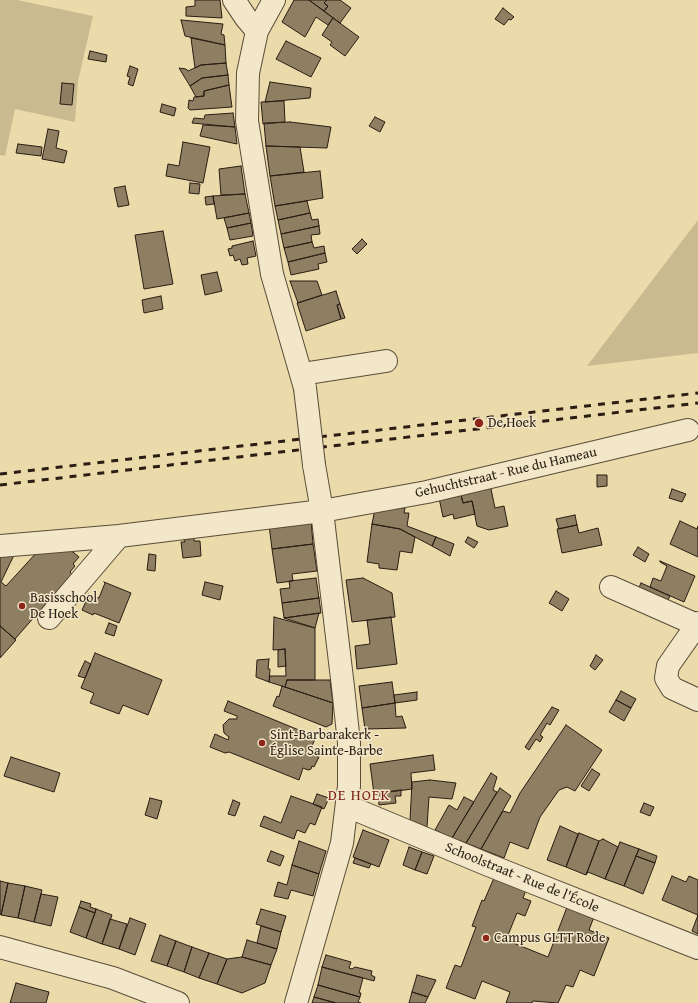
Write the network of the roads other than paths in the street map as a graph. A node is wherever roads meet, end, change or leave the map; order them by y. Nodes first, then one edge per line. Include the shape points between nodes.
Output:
1 (234, 0) edge
2 (274, 0) edge
3 (258, 31) junction
4 (386, 361) dead end
5 (304, 381) junction
6 (688, 430) dead end
7 (322, 511) junction
8 (120, 536) junction
9 (0, 546) edge
10 (611, 587) dead end
11 (49, 618) dead end
12 (697, 624) edge
13 (698, 700) edge
14 (347, 806) junction
15 (0, 947) edge
16 (698, 948) edge
17 (132, 995) edge
18 (178, 1003) edge
19 (296, 1003) edge

1 - 3 street
2 - 3 street
3 - 5 street via 248,73 247,121 272,274
4 - 5 street
5 - 7 street, bridge
6 - 7 street, Gehuchtstraat - Rue du Hameau via 427,492
7 - 8 street, Gehuchtstraat - Rue du Hameau
7 - 14 street via 349,743
8 - 9 street, Gehuchtstraat - Rue du Hameau
8 - 11 street
10 - 12 street
12 - 13 street via 668,666 666,678 672,688
14 - 16 street, Schoolstraat - Rue de l'École
14 - 19 street via 342,843
15 - 17 street via 113,978
17 - 18 street

